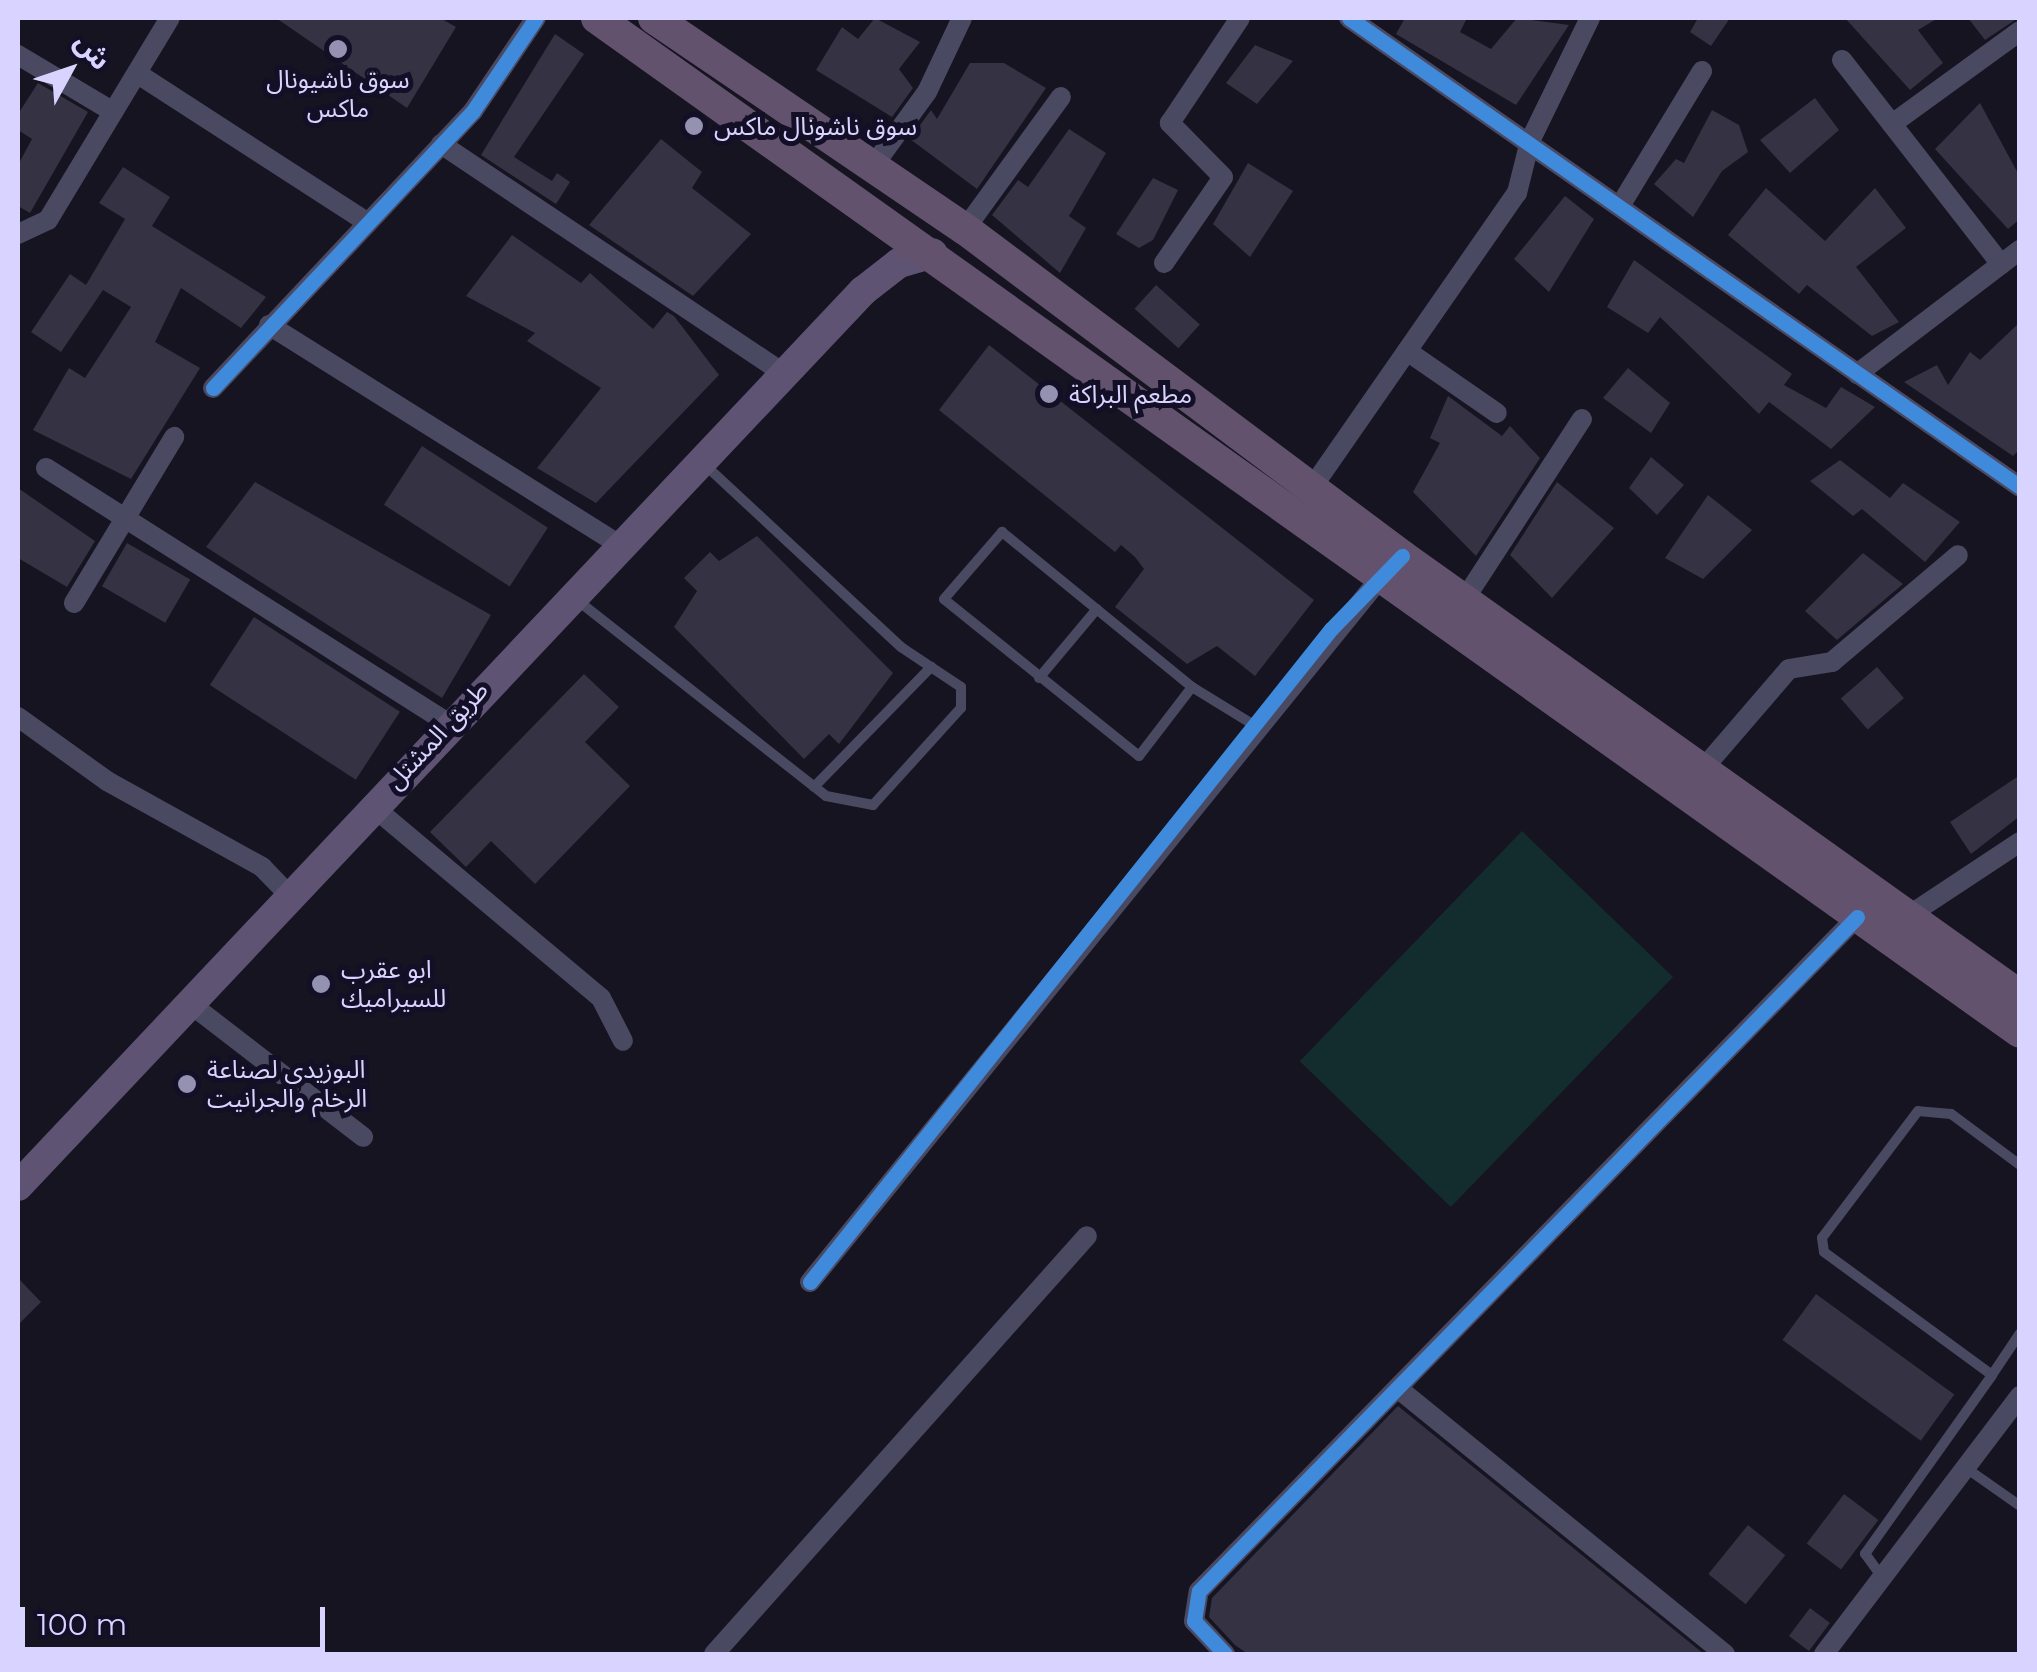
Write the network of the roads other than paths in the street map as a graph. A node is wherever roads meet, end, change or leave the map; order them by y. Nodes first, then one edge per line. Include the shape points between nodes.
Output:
1 (170, 18) edge
2 (536, 18) edge
3 (598, 18) edge
4 (962, 18) edge
5 (1240, 18) edge
6 (1348, 18) edge
7 (1590, 18) edge
8 (662, 20) edge
9 (2017, 37) edge
10 (18, 55) edge
11 (1842, 60) dead end
12 (1702, 71) dead end
13 (138, 74) junction
14 (1062, 97) dead end
15 (112, 111) junction
16 (1892, 124) junction
17 (1530, 140) junction
18 (441, 144) junction
19 (871, 169) junction
20 (1620, 206) junction
21 (364, 220) junction
22 (886, 220) junction
23 (965, 229) junction
24 (18, 234) edge
25 (2020, 250) edge
26 (933, 253) junction
27 (1164, 263) dead end
28 (2002, 264) junction
29 (863, 291) junction
30 (269, 325) junction
31 (1407, 351) junction
32 (786, 374) junction
33 (1857, 374) junction
34 (213, 388) dead end
35 (1497, 413) dead end
36 (1582, 420) dead end
37 (174, 437) dead end
38 (700, 460) junction
39 (46, 468) dead end
40 (2020, 487) edge
41 (1311, 488) junction
42 (126, 514) junction
43 (616, 543) junction
44 (1958, 555) dead end
45 (1390, 566) junction
46 (569, 594) junction
47 (1464, 600) junction
48 (74, 603) dead end
49 (1096, 609) junction
50 (931, 667) junction
51 (1039, 678) junction
52 (1192, 687) junction
53 (18, 717) edge
54 (448, 723) junction
55 (1256, 727) junction
56 (1702, 770) junction
57 (814, 787) junction
58 (371, 805) junction
59 (2020, 842) edge
60 (288, 894) junction
61 (1908, 916) junction
62 (1857, 917) junction
63 (2020, 996) edge
64 (188, 1002) junction
65 (2020, 1032) edge
66 (623, 1041) dead end
67 (362, 1136) dead end
68 (2020, 1165) edge
69 (24, 1168) edge
70 (1087, 1236) dead end
71 (810, 1282) dead end
72 (2020, 1333) edge
73 (1992, 1375) junction
74 (1400, 1390) junction
75 (2020, 1396) edge
76 (1966, 1468) junction
77 (2020, 1506) edge
78 (1882, 1578) junction
79 (714, 1654) edge
80 (1225, 1654) edge
81 (1725, 1654) edge
82 (1824, 1654) edge

1 - 13 street
2 - 18 street
3 - 22 highway
4 - 19 street via 928,92
5 - 27 street via 1170,123 1223,177
6 - 17 street
7 - 17 street
8 - 19 highway
9 - 16 street
10 - 15 street
11 - 16 street
12 - 20 street
13 - 15 street
13 - 21 street
14 - 23 street
15 - 24 street via 48,220
16 - 28 street
17 - 20 street
17 - 31 street via 1517,194
18 - 21 street
18 - 32 street
19 - 23 highway
20 - 33 street
21 - 30 street
22 - 26 highway
22 - 29 main road, طريق المشتل via 883,256
23 - 41 highway
25 - 28 street
26 - 29 main road, طريق المشتل via 899,263
26 - 45 highway
28 - 33 street
29 - 32 main road, طريق المشتل
30 - 34 street
30 - 43 street
31 - 35 street
31 - 41 street
32 - 38 main road, طريق المشتل
33 - 40 street
36 - 47 street
37 - 42 street
38 - 43 main road, طريق المشتل
38 - 50 lane
39 - 42 street
41 - 45 highway
42 - 48 street
42 - 54 street
43 - 46 main road, طريق المشتل
44 - 56 street via 1832,662 1790,669
45 - 47 highway
45 - 55 street
45 - 62 highway
46 - 54 main road, طريق المشتل
46 - 57 lane
47 - 56 highway
49 - 51 lane
49 - 51 lane via 995,532 944,602
49 - 52 lane
50 - 57 lane
50 - 57 lane via 960,687 961,708 873,805
51 - 52 lane via 1144,756
52 - 55 lane
53 - 60 street via 107,781 262,866
54 - 58 main road, طريق المشتل
55 - 71 street
56 - 61 highway
58 - 60 main road, طريق المشتل
58 - 66 street via 601,998
59 - 61 street
60 - 64 main road, طريق المشتل
61 - 63 highway
62 - 65 highway
62 - 74 street
64 - 67 street
64 - 69 main road, طريق المشتل
68 - 73 lane via 1951,1114 1918,1112 1822,1238 1824,1252
70 - 79 street
72 - 73 lane
73 - 78 lane via 1865,1554
74 - 80 street via 1199,1590 1194,1621
74 - 81 street
75 - 76 street
76 - 77 lane
76 - 78 street
78 - 82 street

